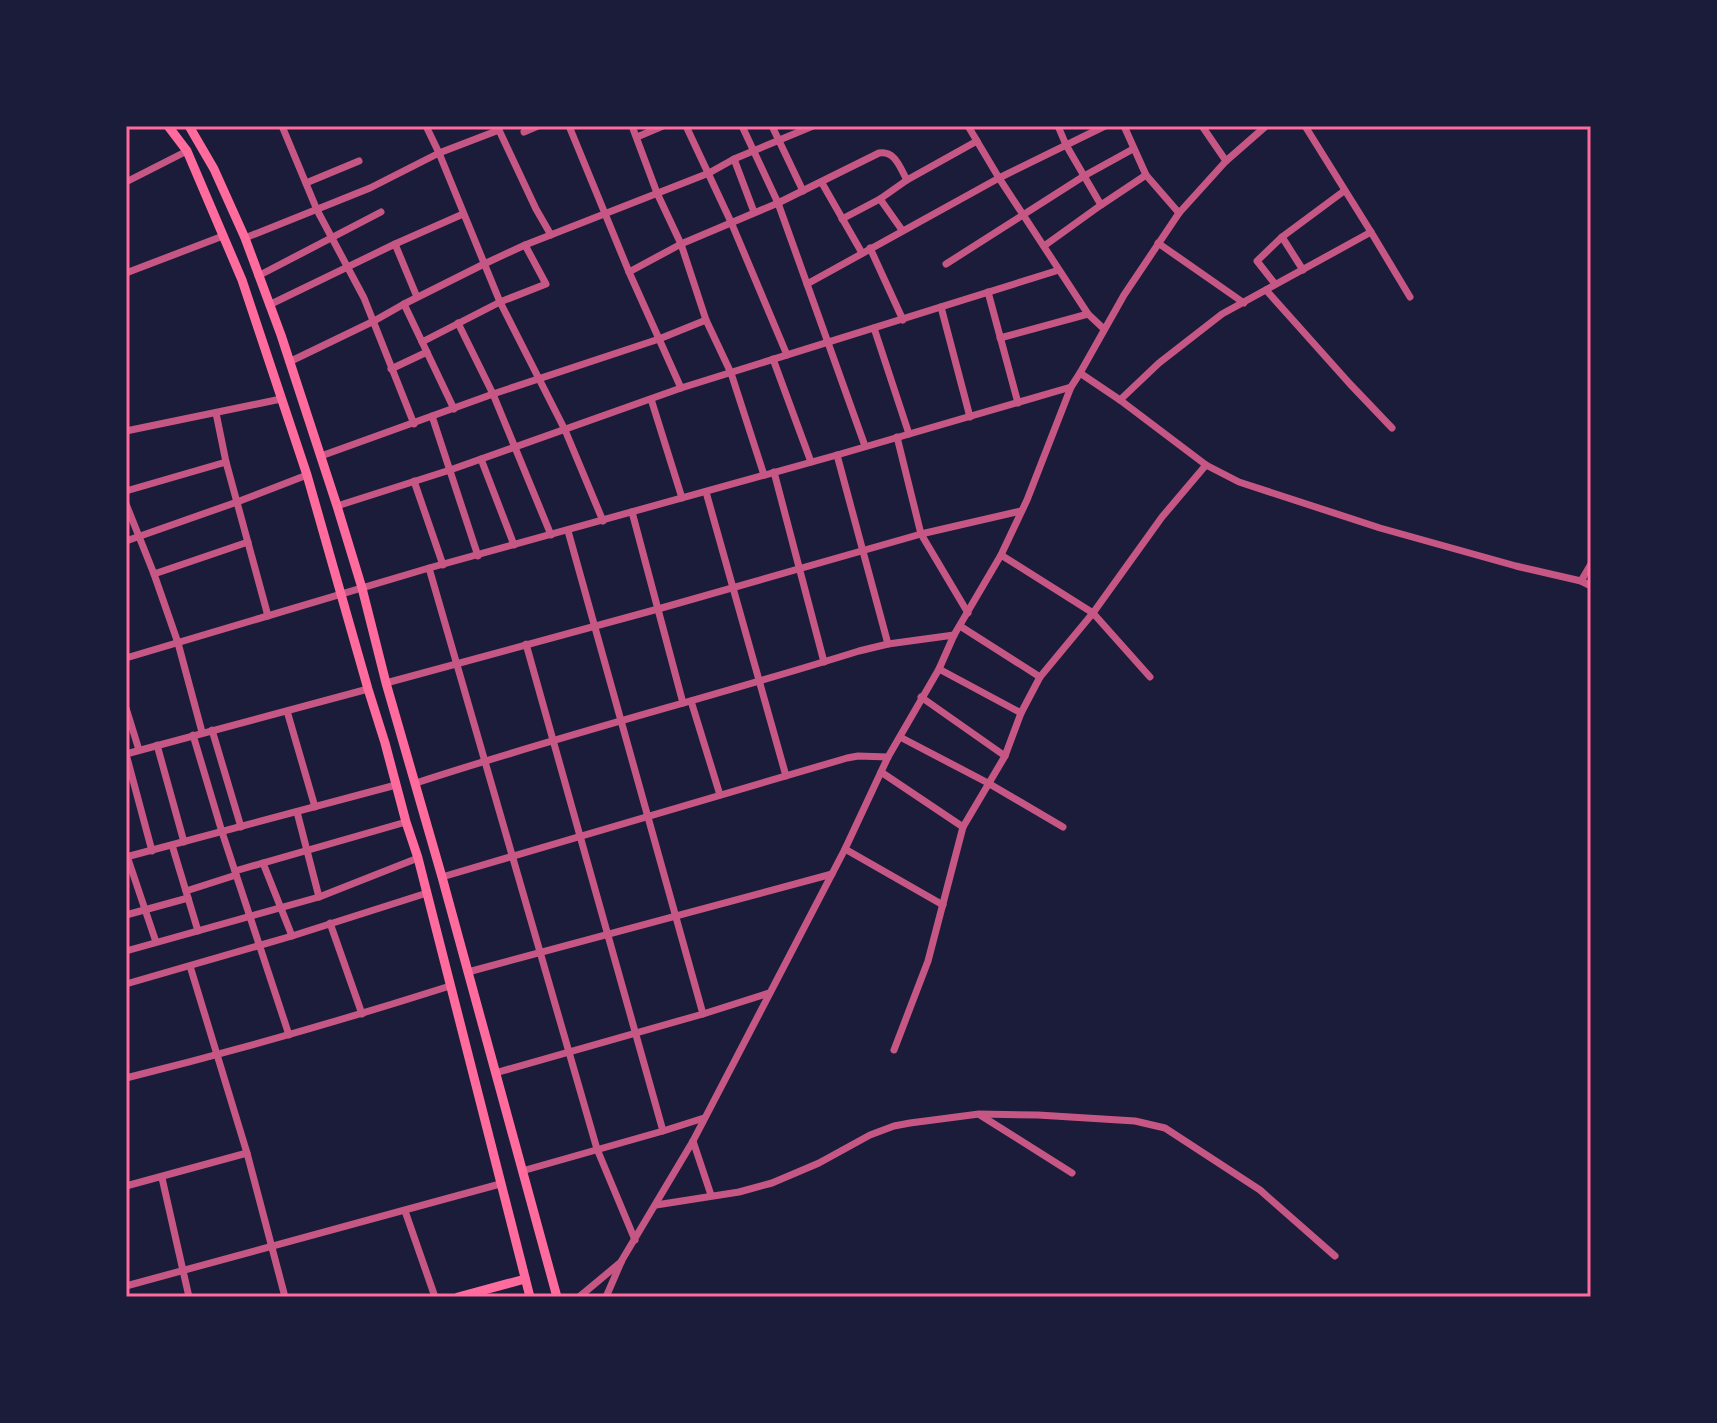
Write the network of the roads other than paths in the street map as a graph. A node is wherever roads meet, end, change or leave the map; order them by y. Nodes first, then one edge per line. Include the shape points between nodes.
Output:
1 (168, 126) edge
2 (189, 126) edge
3 (282, 126) edge
4 (426, 126) edge
5 (538, 126) edge
6 (569, 126) edge
7 (632, 126) edge
8 (663, 126) edge
9 (686, 126) edge
10 (742, 126) edge
11 (772, 126) edge
12 (813, 126) edge
13 (1058, 126) edge
14 (1105, 126) edge
15 (1202, 126) edge
16 (1266, 126) edge
17 (1305, 126) edge
18 (972, 127) edge
19 (498, 128) edge
20 (1128, 128) edge
21 (524, 132) dead end
22 (637, 137) junction
23 (778, 141) junction
24 (977, 141) junction
25 (1066, 145) junction
26 (1133, 149) junction
27 (187, 151) junction
28 (753, 152) junction
29 (439, 153) junction
30 (734, 159) junction
31 (359, 161) dead end
32 (1226, 161) junction
33 (709, 173) junction
34 (1146, 175) junction
35 (1084, 176) junction
36 (999, 178) junction
37 (907, 180) junction
38 (126, 182) edge
39 (306, 183) junction
40 (822, 183) junction
41 (803, 191) junction
42 (1344, 191) junction
43 (657, 193) junction
44 (880, 199) junction
45 (778, 203) junction
46 (1101, 205) junction
47 (317, 210) junction
48 (381, 212) dead end
49 (754, 212) junction
50 (1023, 213) junction
51 (1179, 213) junction
52 (463, 214) junction
53 (605, 214) junction
54 (842, 219) junction
55 (731, 222) junction
56 (902, 230) junction
57 (1371, 232) junction
58 (551, 235) junction
59 (223, 236) junction
60 (1282, 237) junction
61 (245, 238) junction
62 (331, 239) junction
63 (1158, 243) junction
64 (395, 244) junction
65 (681, 244) junction
66 (525, 245) junction
67 (1044, 246) junction
68 (866, 251) junction
69 (484, 264) junction
70 (946, 264) dead end
71 (346, 268) junction
72 (1059, 270) junction
73 (1303, 270) junction
74 (629, 272) junction
75 (126, 273) edge
76 (258, 276) junction
77 (807, 284) junction
78 (1275, 284) junction
79 (1266, 290) junction
80 (988, 292) junction
81 (417, 297) junction
82 (1410, 297) dead end
83 (500, 302) junction
84 (1244, 303) junction
85 (404, 304) junction
86 (269, 305) junction
87 (941, 307) junction
88 (1088, 314) junction
89 (706, 320) junction
90 (903, 320) junction
91 (374, 321) junction
92 (458, 323) junction
93 (874, 328) junction
94 (1104, 329) junction
95 (1000, 338) junction
96 (659, 339) junction
97 (422, 342) junction
98 (829, 342) junction
99 (427, 352) junction
100 (787, 355) junction
101 (773, 359) junction
102 (289, 362) junction
103 (391, 369) junction
104 (731, 373) junction
105 (1080, 373) junction
106 (540, 379) junction
107 (1071, 387) junction
108 (681, 388) junction
109 (493, 394) junction
110 (281, 399) junction
111 (651, 399) junction
112 (1120, 400) junction
113 (1018, 403) junction
114 (454, 409) junction
115 (216, 413) junction
116 (432, 416) junction
117 (970, 417) junction
118 (414, 424) junction
119 (1392, 428) dead end
120 (565, 430) junction
121 (126, 431) edge
122 (909, 434) junction
123 (897, 437) junction
124 (865, 446) junction
125 (516, 447) junction
126 (837, 455) junction
127 (321, 456) junction
128 (481, 459) junction
129 (226, 462) junction
130 (811, 462) junction
131 (1206, 465) junction
132 (450, 470) junction
133 (774, 472) junction
134 (307, 475) junction
135 (764, 475) junction
136 (414, 481) junction
137 (126, 491) edge
138 (706, 492) junction
139 (682, 498) junction
140 (237, 502) junction
141 (126, 504) edge
142 (337, 506) junction
143 (1021, 511) junction
144 (632, 512) junction
145 (603, 521) junction
146 (568, 531) junction
147 (921, 534) junction
148 (551, 535) junction
149 (139, 536) junction
150 (126, 541) edge
151 (248, 542) junction
152 (514, 545) junction
153 (864, 549) junction
154 (1001, 555) junction
155 (478, 556) junction
156 (1591, 564) edge
157 (443, 565) junction
158 (429, 568) junction
159 (799, 568) junction
160 (154, 574) junction
161 (1581, 581) junction
162 (1591, 586) edge
163 (362, 588) junction
164 (733, 588) junction
165 (341, 595) junction
166 (658, 609) junction
167 (968, 613) junction
168 (1093, 613) junction
169 (268, 616) junction
170 (595, 626) junction
171 (960, 626) junction
172 (954, 635) junction
173 (178, 643) junction
174 (526, 644) junction
175 (888, 644) junction
176 (126, 658) edge
177 (824, 662) junction
178 (457, 663) junction
179 (939, 669) junction
180 (1040, 677) junction
181 (1150, 677) dead end
182 (760, 681) junction
183 (386, 683) junction
184 (368, 689) junction
185 (921, 697) junction
186 (687, 702) junction
187 (126, 708) edge
188 (287, 711) junction
189 (1021, 713) junction
190 (622, 721) junction
191 (212, 730) junction
192 (202, 732) junction
193 (193, 735) junction
194 (900, 737) junction
195 (554, 742) junction
196 (157, 745) junction
197 (139, 750) junction
198 (126, 754) edge
199 (1005, 756) junction
200 (888, 757) junction
201 (485, 760) junction
202 (881, 772) junction
203 (786, 776) junction
204 (416, 783) junction
205 (988, 783) junction
206 (396, 785) junction
207 (720, 795) junction
208 (315, 807) junction
209 (297, 812) junction
210 (649, 817) junction
211 (406, 822) junction
212 (241, 827) junction
213 (963, 827) junction
214 (1063, 827) dead end
215 (222, 832) junction
216 (581, 838) junction
217 (184, 842) junction
218 (172, 845) junction
219 (845, 849) junction
220 (152, 851) junction
221 (307, 851) junction
222 (126, 856) edge
223 (512, 856) junction
224 (418, 858) junction
225 (263, 863) junction
226 (236, 873) junction
227 (832, 874) junction
228 (442, 877) junction
229 (427, 893) junction
230 (187, 894) junction
231 (319, 897) junction
232 (943, 905) junction
233 (282, 909) junction
234 (145, 911) junction
235 (126, 915) edge
236 (251, 916) junction
237 (676, 916) junction
238 (330, 923) junction
239 (198, 931) junction
240 (608, 935) junction
241 (292, 936) junction
242 (156, 942) junction
243 (260, 944) junction
244 (126, 951) edge
245 (540, 952) junction
246 (190, 966) junction
247 (468, 972) junction
248 (126, 984) edge
249 (450, 986) junction
250 (769, 993) junction
251 (362, 1014) junction
252 (703, 1014) junction
253 (635, 1034) junction
254 (289, 1035) junction
255 (894, 1050) dead end
256 (569, 1051) junction
257 (218, 1056) junction
258 (495, 1073) junction
259 (126, 1078) edge
260 (979, 1114) junction
261 (704, 1118) junction
262 (663, 1131) junction
263 (693, 1141) junction
264 (597, 1149) junction
265 (247, 1153) junction
266 (522, 1171) junction
267 (1072, 1173) dead end
268 (162, 1178) junction
269 (500, 1184) junction
270 (126, 1186) edge
271 (711, 1195) junction
272 (656, 1205) junction
273 (405, 1211) junction
274 (635, 1240) junction
275 (271, 1246) junction
276 (1335, 1256) dead end
277 (622, 1260) junction
278 (184, 1270) junction
279 (525, 1279) junction
280 (126, 1286) edge
281 (189, 1297) edge
282 (285, 1297) edge
283 (435, 1297) edge
284 (458, 1297) edge
285 (530, 1297) edge
286 (557, 1297) edge
287 (579, 1297) edge
288 (606, 1297) edge

1 - 27 main road
2 - 61 main road
3 - 39 street
4 - 29 street
5 - 21 street
6 - 53 street
7 - 22 street
8 - 22 street
9 - 33 street
10 - 28 street
11 - 23 street
12 - 23 street
13 - 25 street
14 - 25 street
15 - 32 street
16 - 32 street
17 - 42 street
18 - 24 street
19 - 29 street
19 - 58 street
20 - 26 street
22 - 43 street
23 - 28 street
23 - 41 street
24 - 36 street
24 - 37 street
25 - 35 street
25 - 36 street
26 - 34 street
26 - 35 street
27 - 38 street
27 - 59 main road
28 - 30 street
28 - 45 street
29 - 47 street
29 - 52 street
30 - 33 street
30 - 49 street
31 - 39 street
32 - 51 street
33 - 43 street
33 - 55 street
34 - 46 street
34 - 51 street
35 - 46 street
35 - 50 street
36 - 50 street
36 - 56 street
37 - 40 street via 892,155 883,152
37 - 44 street
39 - 47 street
40 - 41 street
40 - 54 street
41 - 45 street
42 - 57 street
42 - 60 street
43 - 53 street
43 - 65 street
44 - 54 street
44 - 56 street
45 - 49 street
45 - 77 street
46 - 67 street
47 - 61 street
47 - 62 street
48 - 62 street
49 - 55 street
50 - 67 street
50 - 70 street
51 - 63 street
52 - 64 street
52 - 69 street
53 - 58 street
53 - 74 street
54 - 68 street
55 - 65 street
55 - 100 street
56 - 68 street
57 - 73 street
57 - 82 street
58 - 66 street
59 - 75 street
59 - 110 main road
60 - 73 street
60 - 78 street via 1257,261
61 - 76 main road
62 - 71 street
62 - 76 street
63 - 84 street
63 - 94 street
64 - 71 street
64 - 81 street
65 - 74 street
65 - 89 street
66 - 69 street
66 - 83 street via 546,284
67 - 72 street
68 - 77 street
68 - 90 street
69 - 81 street
69 - 83 street
71 - 86 street
71 - 91 street
72 - 80 street
72 - 88 street
73 - 78 street
74 - 96 street
76 - 86 main road
77 - 98 street
78 - 79 street
79 - 84 street
79 - 119 street
80 - 87 street
80 - 95 street
81 - 85 street
83 - 92 street
83 - 106 street
84 - 112 street via 1186,340
85 - 91 street
85 - 97 street
86 - 102 main road
87 - 90 street
87 - 117 street
88 - 94 street
88 - 95 street
89 - 96 street
89 - 104 street
90 - 93 street
91 - 102 street
91 - 103 street
92 - 97 street
92 - 109 street
93 - 98 street
93 - 122 street
94 - 105 street
95 - 113 street
96 - 106 street
96 - 108 street
97 - 99 street
98 - 100 street
98 - 124 street
99 - 103 street
99 - 114 street
100 - 101 street
101 - 104 street
101 - 130 street
102 - 127 main road
103 - 118 street
104 - 108 street
104 - 135 street
105 - 107 street
105 - 112 street
106 - 109 street
106 - 120 street
107 - 113 street
107 - 143 street
108 - 111 street
109 - 114 street
109 - 125 street
110 - 115 street
110 - 134 main road
111 - 120 street
111 - 139 street
112 - 131 street
113 - 117 street
114 - 116 street
115 - 121 street
115 - 129 street
116 - 118 street
116 - 132 street
117 - 122 street
118 - 127 street
120 - 125 street
120 - 145 street
122 - 123 street
123 - 124 street
123 - 147 street
124 - 126 street
125 - 128 street
125 - 148 street
126 - 130 street
126 - 153 street
127 - 142 main road
128 - 132 street
128 - 152 street
129 - 137 street
129 - 140 street
130 - 133 street
131 - 161 street via 1239,482 1380,528
131 - 168 street
132 - 136 street
132 - 155 street
133 - 135 street
133 - 159 street
134 - 140 street
134 - 165 main road
135 - 138 street
136 - 142 street
136 - 157 street
138 - 139 street
138 - 164 street
139 - 144 street
140 - 149 street
140 - 151 street
141 - 149 street
142 - 163 main road
143 - 147 street
143 - 154 street
144 - 145 street
144 - 166 street
145 - 146 street
146 - 148 street
146 - 170 street
147 - 153 street
147 - 167 street
148 - 152 street
149 - 150 street
149 - 160 street
151 - 160 street
151 - 169 street
152 - 155 street
153 - 159 street
153 - 175 street
154 - 167 street
154 - 168 street
155 - 157 street
156 - 161 street
157 - 158 street
158 - 163 street
158 - 178 street
159 - 164 street
159 - 177 street
160 - 173 street
161 - 162 street
163 - 165 street
163 - 183 main road
164 - 166 street
164 - 182 street
165 - 169 street
165 - 184 main road
166 - 170 street
166 - 186 street
167 - 171 street
168 - 180 street
168 - 181 street
169 - 173 street
170 - 174 street
170 - 190 street
171 - 172 street
171 - 180 street
172 - 175 street
172 - 179 street
173 - 176 street
173 - 192 street
174 - 178 street
174 - 195 street
175 - 177 street
177 - 182 street
178 - 183 street
178 - 201 street
179 - 185 street
179 - 189 street
180 - 189 street
182 - 186 street
182 - 203 street
183 - 204 main road
184 - 188 street
184 - 206 main road
185 - 194 street
185 - 199 street
186 - 190 street
186 - 207 street
187 - 197 street
188 - 191 street
188 - 208 street
189 - 199 street
190 - 195 street
190 - 210 street
191 - 192 street
191 - 212 street
192 - 193 street
193 - 196 street
193 - 215 street
194 - 200 street
194 - 205 street
195 - 201 street
195 - 216 street
196 - 197 street
196 - 217 street
197 - 198 street
198 - 220 street
199 - 205 street
200 - 202 street
200 - 203 street via 858,756
201 - 204 street
201 - 223 street
202 - 213 street
202 - 219 street
203 - 207 street
204 - 228 main road
205 - 213 street
205 - 214 street
206 - 208 street
206 - 211 main road
207 - 210 street
208 - 209 street
209 - 212 street
209 - 221 street
210 - 216 street
210 - 237 street
211 - 221 street
211 - 224 main road
212 - 215 street
213 - 232 street
215 - 217 street
215 - 226 street
216 - 223 street
216 - 240 street
217 - 218 street
218 - 220 street
218 - 230 street
219 - 227 street
219 - 232 street
220 - 222 street
221 - 225 street
221 - 231 street
222 - 234 street
223 - 228 street
223 - 245 street
224 - 229 main road
224 - 231 street
225 - 226 street
225 - 233 street
226 - 230 street
226 - 236 street
227 - 237 street
227 - 250 street
228 - 247 main road
229 - 238 street
229 - 249 main road
230 - 234 street
230 - 239 street
231 - 233 street
232 - 255 street
233 - 236 street
233 - 241 street
234 - 235 street
234 - 242 street
236 - 239 street
236 - 243 street
237 - 240 street
237 - 252 street
238 - 241 street
238 - 251 street
239 - 242 street
240 - 245 street
240 - 253 street
241 - 243 street
242 - 244 street
243 - 246 street
243 - 254 street
245 - 247 street
245 - 256 street
246 - 248 street
246 - 257 street
247 - 258 main road
249 - 251 street
249 - 269 main road
250 - 252 street
250 - 261 street
251 - 254 street
252 - 253 street
253 - 256 street
253 - 262 street
254 - 257 street
256 - 258 street
256 - 264 street
257 - 259 street
257 - 265 street
258 - 266 main road
260 - 267 street
260 - 271 street via 894,1126 772,1183
260 - 276 street via 1135,1121 1165,1128 1260,1190
261 - 262 street
261 - 263 street
262 - 264 street
263 - 271 street
263 - 272 street
264 - 266 street
264 - 274 street
265 - 268 street
265 - 275 street
266 - 286 main road
268 - 270 street
268 - 278 street
269 - 273 street
269 - 279 main road
271 - 272 street
272 - 274 street
273 - 275 street
273 - 283 street
274 - 277 street
275 - 278 street
275 - 282 street
277 - 287 street
277 - 288 street
278 - 280 street
278 - 281 street
279 - 284 main road
279 - 285 main road

